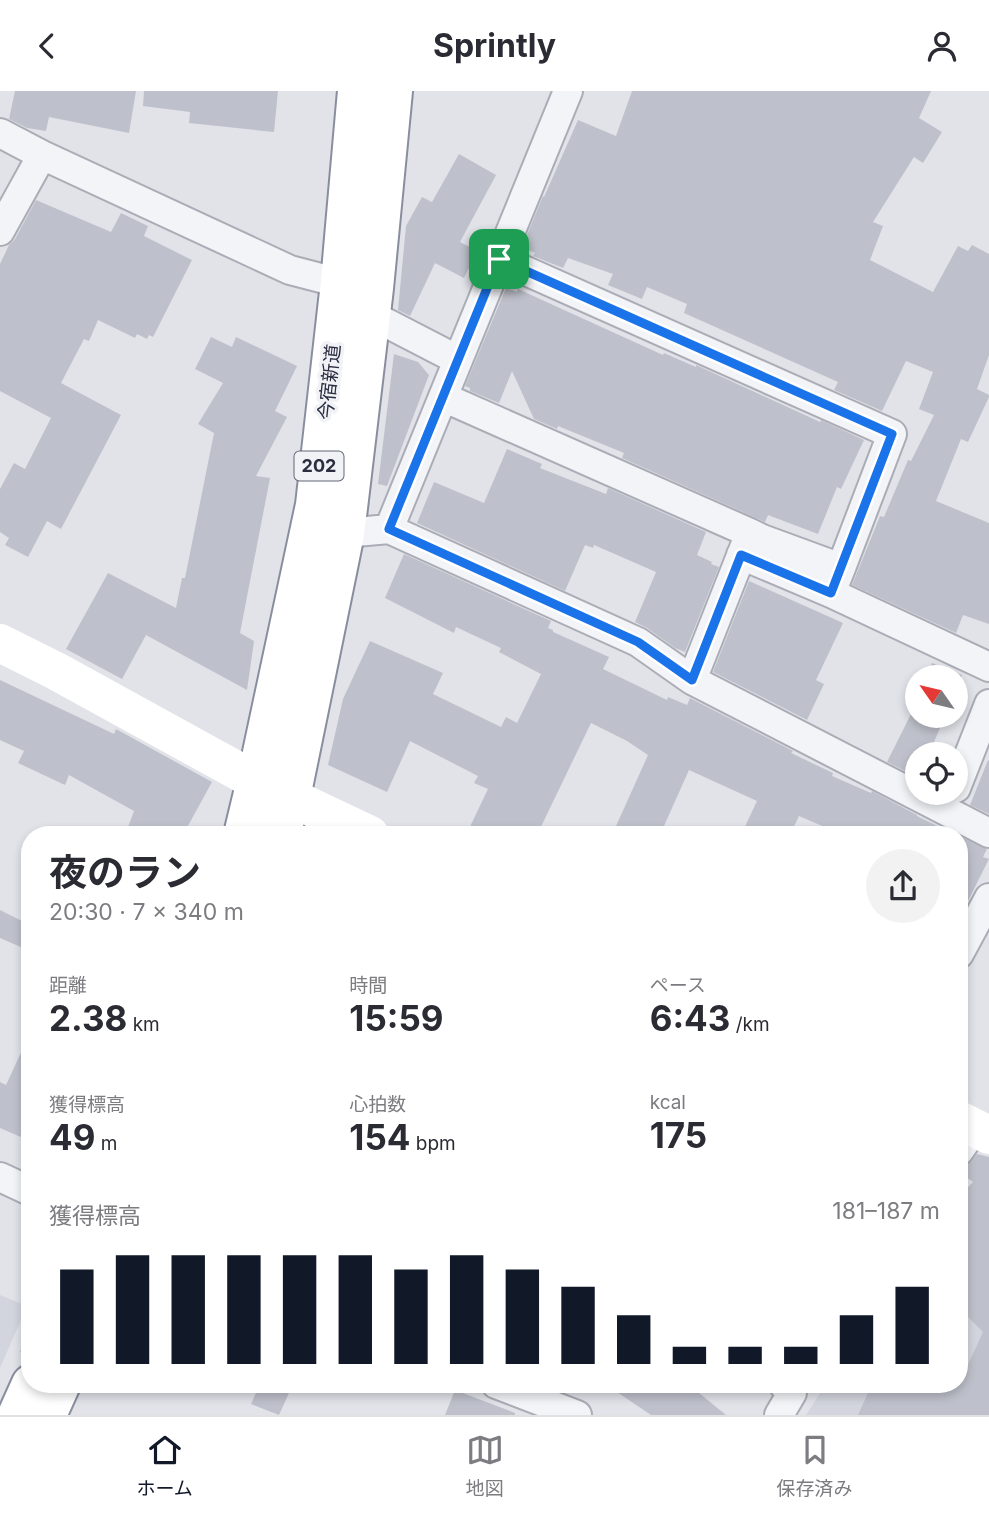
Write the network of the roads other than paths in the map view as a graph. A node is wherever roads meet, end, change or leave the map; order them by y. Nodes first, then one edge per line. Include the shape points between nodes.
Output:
1 (357, 91) edge
2 (393, 91) edge
3 (568, 91) edge
4 (0, 133) edge
5 (42, 155) junction
6 (0, 231) edge
7 (499, 259) junction
8 (340, 283) junction
9 (371, 315) junction
10 (458, 360) junction
11 (443, 397) junction
12 (389, 529) junction
13 (345, 533) junction
14 (746, 544) junction
15 (836, 581) junction
16 (0, 643) edge
17 (989, 667) edge
18 (692, 680) junction
19 (989, 704) edge
20 (968, 757) edge
21 (905, 776) edge
22 (256, 781) junction
23 (291, 797) junction
24 (960, 805) edge
25 (245, 826) edge
26 (283, 826) edge
27 (351, 826) edge
28 (989, 833) edge
29 (989, 898) edge
30 (968, 937) edge
31 (0, 1177) edge
32 (21, 1187) edge
33 (27, 1393) edge
34 (57, 1393) edge
35 (517, 1393) edge
36 (792, 1393) edge
37 (564, 1413) edge
38 (17, 1415) edge
39 (47, 1415) edge
40 (779, 1415) edge

1 - 8 main road, 今宿新道 / 202
2 - 9 main road, 今宿新道 / 202
3 - 7 street
4 - 5 street
5 - 6 street
5 - 8 street via 290,270
7 - 10 street
7 - 15 street via 892,434
8 - 22 main road, 今宿新道 / 202 via 315,505
9 - 10 street
9 - 13 main road, 今宿新道 / 202
10 - 11 street
11 - 12 street
11 - 14 street
12 - 13 street
12 - 18 street via 638,642
13 - 23 main road, 今宿新道 / 202
14 - 15 street via 762,539
14 - 18 street
15 - 17 street
16 - 22 main road
18 - 21 street
19 - 20 street
22 - 23 main road
22 - 25 main road, 今宿新道 / 202
23 - 26 main road, 今宿新道 / 202
23 - 27 main road
24 - 28 street
29 - 30 street
31 - 32 street
33 - 38 main road
34 - 39 main road
35 - 37 street
36 - 40 street

